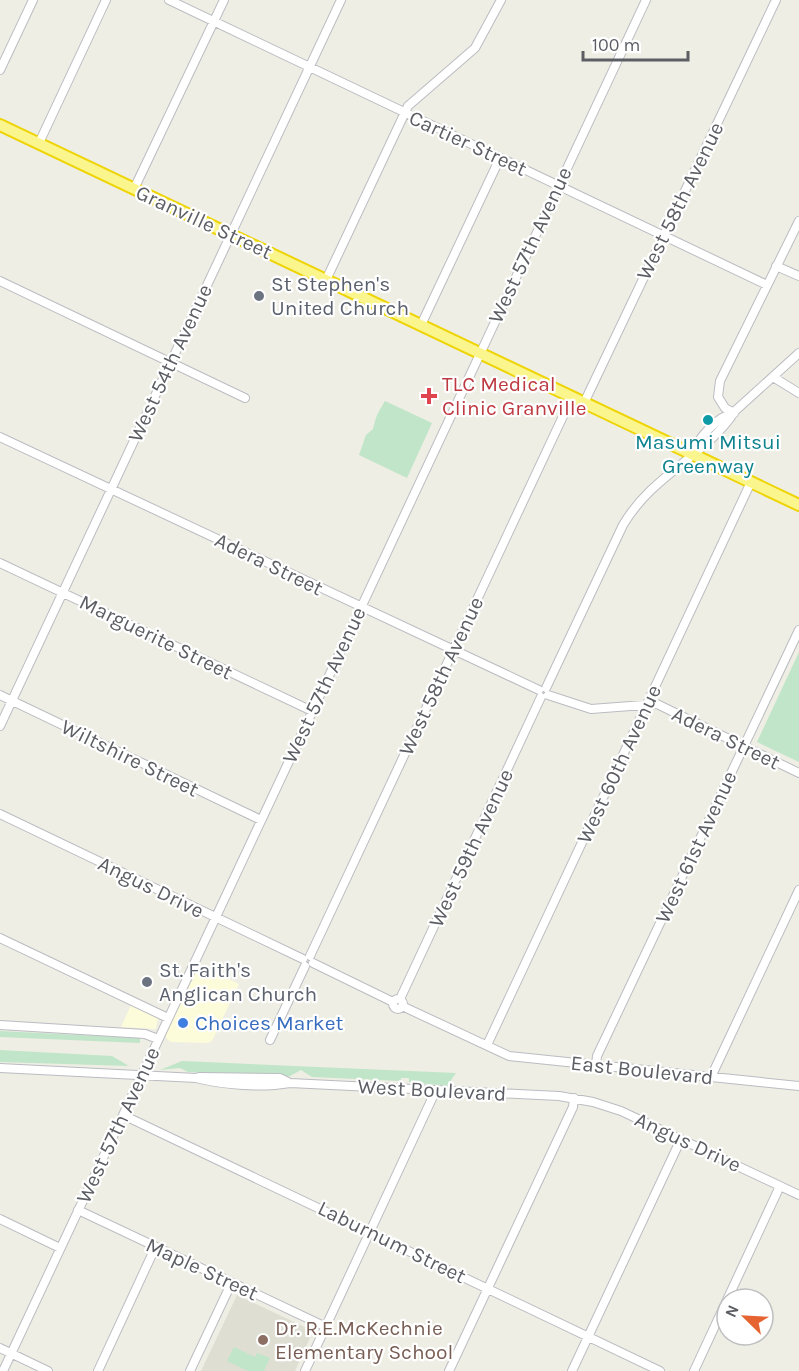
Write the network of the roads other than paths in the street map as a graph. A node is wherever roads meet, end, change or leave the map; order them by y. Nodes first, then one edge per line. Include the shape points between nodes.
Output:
1 (33, 0) edge
2 (106, 0) edge
3 (169, 0) edge
4 (224, 0) edge
5 (341, 0) edge
6 (501, 0) edge
7 (645, 0) edge
8 (776, 0) edge
9 (214, 21) junction
10 (310, 66) junction
11 (0, 70) edge
12 (405, 113) junction
13 (0, 124) edge
14 (39, 143) junction
15 (500, 158) junction
16 (558, 186) junction
17 (134, 189) junction
18 (799, 221) edge
19 (230, 234) junction
20 (663, 236) junction
21 (776, 266) junction
22 (799, 276) edge
23 (326, 280) junction
24 (0, 281) edge
25 (767, 285) junction
26 (421, 326) junction
27 (480, 353) junction
28 (799, 353) edge
29 (170, 362) junction
30 (773, 377) junction
31 (799, 393) edge
32 (572, 397) junction
33 (245, 398) dead end
34 (584, 403) junction
35 (734, 413) junction
36 (0, 436) edge
37 (691, 454) junction
38 (751, 482) junction
39 (111, 489) junction
40 (799, 505) edge
41 (0, 563) edge
42 (62, 592) junction
43 (360, 608) junction
44 (799, 630) edge
45 (453, 650) junction
46 (543, 693) junction
47 (0, 694) edge
48 (12, 700) junction
49 (647, 705) junction
50 (312, 711) junction
51 (0, 726) edge
52 (744, 746) junction
53 (799, 772) edge
54 (0, 814) edge
55 (261, 820) junction
56 (799, 890) edge
57 (216, 918) junction
58 (0, 938) edge
59 (308, 961) junction
60 (398, 1002) junction
61 (168, 1018) junction
62 (0, 1025) edge
63 (158, 1039) junction
64 (270, 1040) dead end
65 (487, 1045) junction
66 (596, 1065) junction
67 (0, 1068) edge
68 (142, 1074) junction
69 (711, 1077) junction
70 (799, 1086) edge
71 (436, 1090) junction
72 (574, 1098) junction
73 (123, 1115) junction
74 (681, 1139) junction
75 (780, 1186) junction
76 (799, 1194) edge
77 (78, 1210) junction
78 (0, 1219) edge
79 (371, 1232) junction
80 (60, 1248) junction
81 (155, 1248) junction
82 (231, 1284) junction
83 (488, 1288) junction
84 (326, 1327) junction
85 (588, 1336) junction
86 (0, 1348) edge
87 (11, 1354) junction
88 (3, 1371) edge
89 (48, 1371) edge
90 (98, 1371) edge
91 (190, 1371) edge
92 (305, 1371) edge
93 (449, 1371) edge
94 (572, 1371) edge
95 (660, 1371) edge
96 (694, 1371) edge

1 - 11 street
2 - 14 street
3 - 9 street, Cartier Street
4 - 9 street
5 - 10 street, West 54th Avenue
6 - 12 street via 475,48 409,105
7 - 16 street, West 57th Avenue
8 - 20 street, West 58th Avenue
9 - 10 street, Cartier Street
9 - 17 street
10 - 12 street, Cartier Street
10 - 19 street, West 54th Avenue
12 - 15 street, Cartier Street
12 - 23 street
13 - 14 highway, Granville Street
14 - 17 highway, Granville Street
15 - 16 street, Cartier Street
15 - 26 street
16 - 20 street, Cartier Street
16 - 27 street, West 57th Avenue
17 - 19 highway, Granville Street
18 - 21 street
19 - 23 highway, Granville Street
19 - 29 street, West 54th Avenue
20 - 25 street, Cartier Street
20 - 34 street, West 58th Avenue
21 - 22 street
21 - 25 street
23 - 26 highway, Granville Street
24 - 29 street
25 - 35 street via 718,387 721,403
26 - 27 highway, Granville Street
27 - 32 highway, Granville Street
27 - 43 street, West 57th Avenue
28 - 30 street, West 59th Avenue
29 - 33 street
29 - 39 street, West 54th Avenue
30 - 31 street
30 - 35 street, West 59th Avenue
32 - 34 highway, Granville Street
32 - 45 street, West 58th Avenue
34 - 37 highway, Granville Street
35 - 37 street, West 59th Avenue via 726,415 698,440
36 - 39 street, Adera Street
37 - 38 highway, Granville Street
37 - 46 street, West 59th Avenue via 648,490 623,525
38 - 40 highway, Granville Street
38 - 49 street, West 60th Avenue
39 - 42 street, West 54th Avenue
39 - 43 street, Adera Street
41 - 42 street, Marguerite Street
42 - 48 street, West 54th Avenue
42 - 50 street, Marguerite Street
43 - 45 street, Adera Street
43 - 50 street, West 57th Avenue
44 - 52 street, West 61st Avenue
45 - 46 street, Adera Street
45 - 59 street, West 58th Avenue
46 - 49 street, Adera Street via 591,709
46 - 60 street, West 59th Avenue
47 - 48 street, Wiltshire Street
48 - 51 street, West 54th Avenue
48 - 55 street, Wiltshire Street
49 - 52 street, Adera Street via 657,704
49 - 65 street, West 60th Avenue
50 - 55 street, West 57th Avenue
52 - 53 street, Adera Street
52 - 66 street, West 61st Avenue
54 - 57 street, Angus Drive
55 - 57 street, West 57th Avenue
56 - 69 street
57 - 59 street, Angus Drive
57 - 61 street, West 57th Avenue
58 - 61 street
59 - 60 street, Angus Drive
59 - 64 street, West 58th Avenue
60 - 65 street, Angus Drive
61 - 63 street, West 57th Avenue
62 - 63 street via 145,1034
63 - 68 street, West 57th Avenue
65 - 66 street, East Boulevard via 509,1056
66 - 69 street, East Boulevard
67 - 68 street, West Boulevard
68 - 71 street, West Boulevard via 213,1082
68 - 73 street, West 57th Avenue
69 - 70 street, East Boulevard
71 - 72 street, West Boulevard
71 - 79 street
72 - 74 street, Angus Drive via 614,1108
72 - 83 street
73 - 77 street, West 57th Avenue
73 - 79 street, Laburnum Street
74 - 75 street, Angus Drive
74 - 85 street
75 - 76 street, Angus Drive
75 - 96 street
77 - 80 street, West 57th Avenue
77 - 81 street, Maple Street
78 - 80 street
79 - 83 street, Laburnum Street
79 - 84 street
80 - 87 street, West 57th Avenue
81 - 82 street, Maple Street
81 - 90 street
82 - 84 street, Maple Street
82 - 91 street
83 - 85 street, Laburnum Street
83 - 93 street
84 - 92 street
85 - 94 street
85 - 95 street, Laburnum Street
86 - 87 street
87 - 88 street, West 57th Avenue
87 - 89 street

